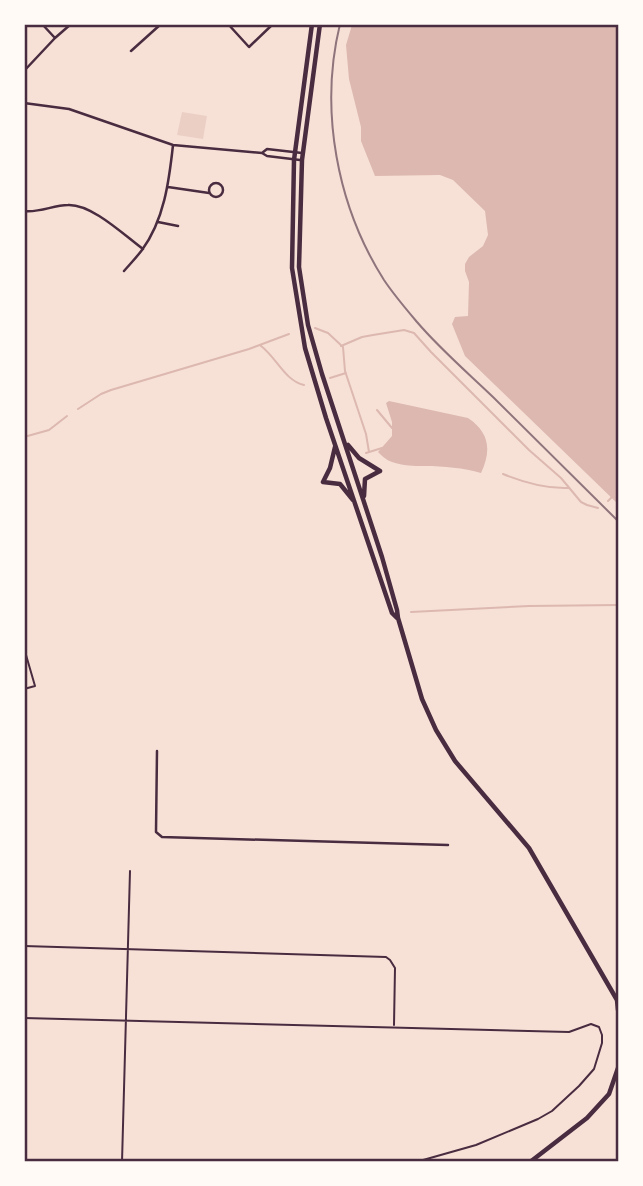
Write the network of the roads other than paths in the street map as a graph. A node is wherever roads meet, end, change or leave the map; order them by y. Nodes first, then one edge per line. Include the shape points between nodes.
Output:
1 (42, 24) edge
2 (71, 24) edge
3 (161, 24) edge
4 (228, 24) edge
5 (273, 24) edge
6 (312, 24) edge
7 (320, 24) edge
8 (55, 38) junction
9 (131, 51) dead end
10 (24, 71) edge
11 (24, 103) edge
12 (173, 145) junction
13 (262, 153) junction
14 (295, 153) junction
15 (302, 153) junction
16 (294, 159) junction
17 (302, 160) junction
18 (168, 187) junction
19 (209, 192) junction
20 (24, 211) edge
21 (158, 222) junction
22 (178, 226) dead end
23 (143, 249) junction
24 (124, 271) dead end
25 (345, 442) junction
26 (336, 445) junction
27 (363, 501) junction
28 (355, 504) junction
29 (398, 618) junction
30 (24, 648) edge
31 (24, 689) edge
32 (158, 751) dead end
33 (449, 845) dead end
34 (130, 871) dead end
35 (24, 946) edge
36 (128, 949) junction
37 (618, 1010) edge
38 (24, 1018) edge
39 (126, 1020) junction
40 (393, 1027) junction
41 (618, 1068) edge
42 (122, 1161) edge
43 (416, 1161) edge
44 (530, 1161) edge

1 - 8 street
2 - 8 street
3 - 9 street
4 - 5 street via 248,47
6 - 14 main road
7 - 15 main road
8 - 10 street
11 - 12 street via 69,109
12 - 13 street
12 - 18 street
13 - 14 street via 267,149
13 - 16 street
14 - 15 street
14 - 16 main road
15 - 17 main road
16 - 17 street
16 - 26 main road via 292,268 296,302 305,348
17 - 25 main road via 299,267 304,300
18 - 19 street
18 - 21 street
19 - 19 street via 217,197 223,187 213,183
20 - 23 street via 69,205 91,211
21 - 22 street
21 - 23 street
23 - 24 street
25 - 27 main road
25 - 27 main road via 380,471 365,479
26 - 28 main road
26 - 28 main road via 323,482 340,484
27 - 29 main road
28 - 29 main road via 392,613
29 - 37 main road via 436,730 455,761 528,848 617,1000
30 - 31 lane via 36,686
32 - 33 street via 156,832 162,837
34 - 36 lane
35 - 36 lane
36 - 39 lane
36 - 40 lane via 386,957 395,968
38 - 39 lane
39 - 40 lane
39 - 42 lane
40 - 43 lane via 569,1032 591,1024 602,1035 594,1069 552,1111 476,1145
41 - 44 main road via 609,1094 587,1118

